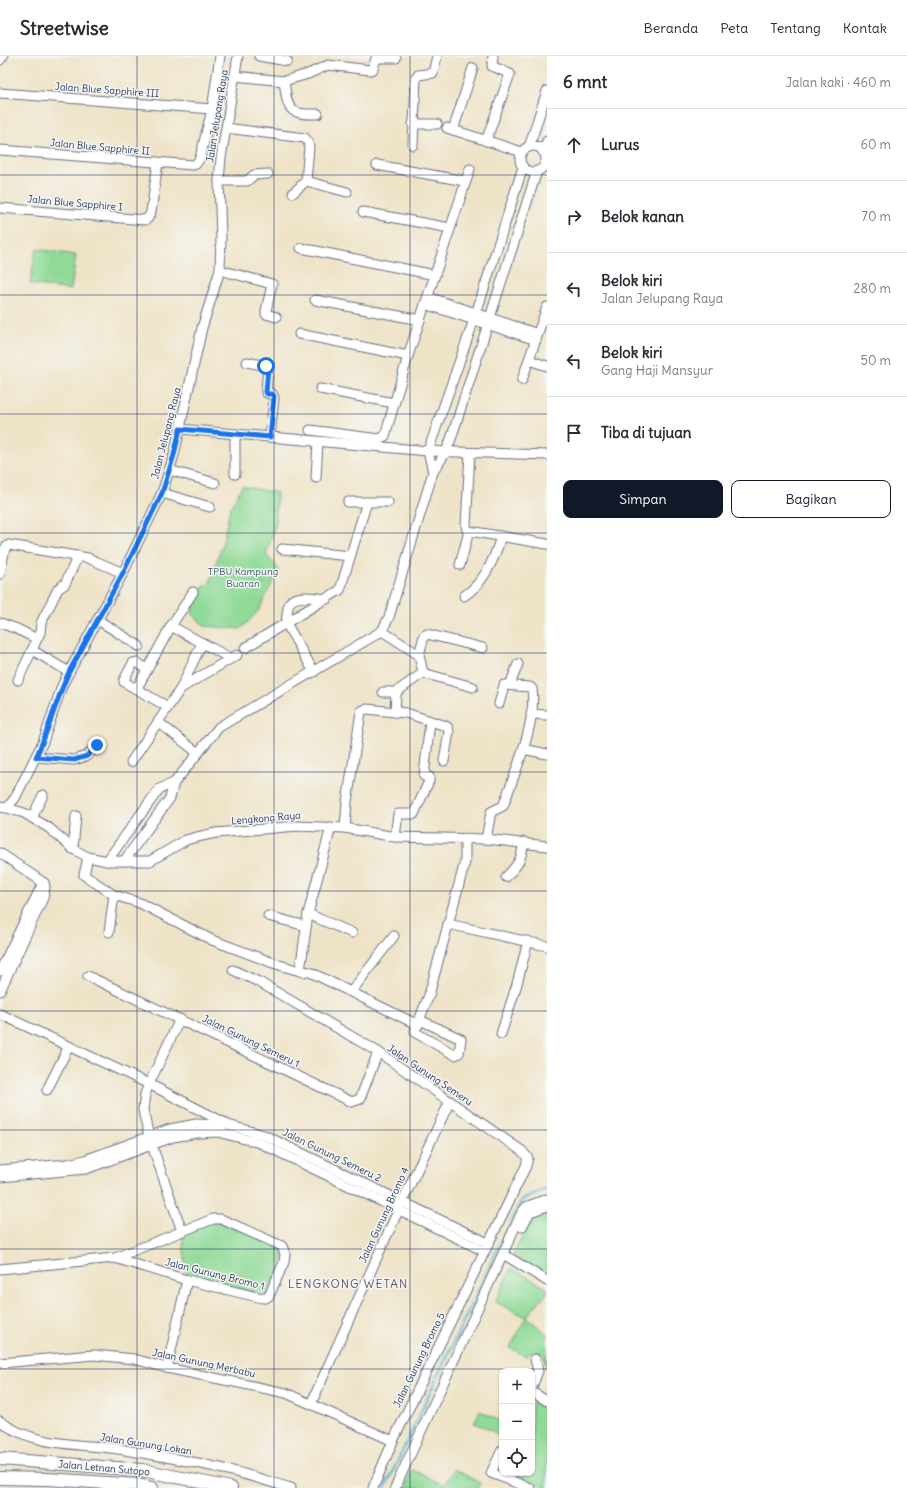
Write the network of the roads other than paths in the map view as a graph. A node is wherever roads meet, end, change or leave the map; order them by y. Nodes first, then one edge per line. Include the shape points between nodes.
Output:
1 (2, 56) edge
2 (220, 56) edge
3 (238, 56) edge
4 (259, 56) edge
5 (437, 56) edge
6 (493, 56) edge
7 (396, 58) dead end
8 (0, 60) edge
9 (287, 61) dead end
10 (473, 68) dead end
11 (235, 76) junction
12 (284, 81) junction
13 (547, 91) edge
14 (0, 93) edge
15 (212, 108) junction
16 (318, 114) dead end
17 (414, 124) junction
18 (437, 124) dead end
19 (226, 128) junction
20 (547, 140) edge
21 (486, 141) junction
22 (413, 144) dead end
23 (0, 150) edge
24 (526, 150) junction
25 (543, 152) junction
26 (158, 162) junction
27 (546, 163) edge
28 (377, 165) dead end
29 (523, 167) junction
30 (470, 169) dead end
31 (537, 172) junction
32 (268, 174) dead end
33 (219, 181) junction
34 (306, 181) junction
35 (465, 181) junction
36 (347, 192) dead end
37 (293, 193) dead end
38 (0, 208) edge
39 (363, 212) dead end
40 (450, 228) junction
41 (301, 248) dead end
42 (220, 270) junction
43 (435, 274) junction
44 (315, 300) dead end
45 (426, 300) junction
46 (546, 313) edge
47 (475, 316) junction
48 (276, 317) dead end
49 (420, 320) junction
50 (489, 320) junction
51 (298, 334) dead end
52 (537, 337) junction
53 (408, 356) junction
54 (529, 360) junction
55 (248, 362) dead end
56 (547, 366) edge
57 (522, 380) dead end
58 (320, 388) dead end
59 (394, 403) junction
60 (180, 429) junction
61 (310, 430) dead end
62 (435, 433) junction
63 (235, 434) junction
64 (270, 437) junction
65 (451, 439) junction
66 (318, 442) junction
67 (428, 451) junction
68 (446, 452) junction
69 (470, 453) junction
70 (547, 455) edge
71 (169, 470) junction
72 (432, 472) junction
73 (235, 474) dead end
74 (316, 478) dead end
75 (215, 483) dead end
76 (162, 493) junction
77 (348, 502) dead end
78 (367, 502) junction
79 (388, 502) dead end
80 (210, 507) dead end
81 (469, 531) junction
82 (501, 536) junction
83 (547, 544) edge
84 (282, 549) dead end
85 (78, 556) junction
86 (350, 556) junction
87 (460, 565) dead end
88 (123, 573) junction
89 (0, 574) edge
90 (193, 592) dead end
91 (464, 596) dead end
92 (327, 599) junction
93 (98, 620) junction
94 (287, 622) junction
95 (0, 623) edge
96 (171, 626) junction
97 (382, 631) junction
98 (37, 639) junction
99 (202, 643) junction
100 (139, 646) dead end
101 (246, 648) dead end
102 (483, 648) dead end
103 (32, 650) junction
104 (419, 655) junction
105 (518, 664) dead end
106 (147, 670) junction
107 (316, 671) junction
108 (69, 672) junction
109 (423, 674) junction
110 (18, 680) dead end
111 (510, 685) junction
112 (473, 687) dead end
113 (137, 688) junction
114 (181, 688) junction
115 (383, 692) dead end
116 (396, 692) junction
117 (499, 704) dead end
118 (168, 707) junction
119 (396, 712) junction
120 (531, 714) junction
121 (546, 715) dead end
122 (158, 722) junction
123 (430, 722) junction
124 (97, 745) dead end
125 (523, 748) junction
126 (198, 753) junction
127 (547, 754) edge
128 (36, 757) junction
129 (444, 761) dead end
130 (131, 762) dead end
131 (174, 783) junction
132 (43, 796) dead end
133 (148, 806) junction
134 (3, 808) edge
135 (158, 814) junction
136 (76, 816) dead end
137 (32, 818) junction
138 (330, 827) junction
139 (345, 828) junction
140 (396, 837) junction
141 (465, 838) junction
142 (486, 838) junction
143 (524, 842) junction
144 (547, 846) edge
145 (73, 849) junction
146 (0, 853) edge
147 (88, 857) junction
148 (107, 861) junction
149 (124, 861) junction
150 (506, 877) dead end
151 (44, 883) junction
152 (114, 896) junction
153 (308, 914) junction
154 (268, 916) dead end
155 (448, 924) junction
156 (306, 926) junction
157 (109, 932) dead end
158 (352, 933) dead end
159 (394, 936) dead end
160 (528, 942) junction
161 (547, 946) edge
162 (233, 970) dead end
163 (0, 971) edge
164 (300, 971) junction
165 (88, 976) dead end
166 (0, 992) edge
167 (351, 992) junction
168 (0, 1014) edge
169 (180, 1019) junction
170 (419, 1023) junction
171 (501, 1034) dead end
172 (68, 1046) junction
173 (378, 1052) junction
174 (149, 1084) junction
175 (47, 1090) dead end
176 (450, 1102) junction
177 (228, 1125) junction
178 (241, 1138) junction
179 (150, 1141) junction
180 (0, 1170) edge
181 (0, 1177) edge
182 (547, 1199) edge
183 (400, 1206) junction
184 (547, 1206) edge
185 (182, 1231) junction
186 (486, 1247) junction
187 (508, 1257) junction
188 (115, 1258) junction
189 (0, 1268) edge
190 (187, 1280) junction
191 (547, 1281) edge
192 (535, 1359) dead end
193 (0, 1363) edge
194 (167, 1368) junction
195 (535, 1379) edge
196 (535, 1394) edge
197 (547, 1401) edge
198 (311, 1404) junction
199 (0, 1422) edge
200 (393, 1441) junction
201 (499, 1456) edge
202 (0, 1459) edge
203 (2, 1479) edge
204 (152, 1488) edge
205 (231, 1488) edge
206 (291, 1488) edge
207 (373, 1488) edge
208 (395, 1488) edge
209 (401, 1488) edge
210 (530, 1488) edge

1 - 8 street
2 - 15 street
3 - 11 street, Jalan Jelupang Raya
4 - 9 street
5 - 17 street via 433,73 418,75 416,78
6 - 21 street via 492,66 510,74
7 - 12 street via 376,58 373,69 370,70 328,65
10 - 21 street via 450,129
11 - 12 street
11 - 19 street, Jalan Jelupang Raya
12 - 16 street via 291,109 302,115
13 - 24 street
14 - 15 street, Jalan Blue Sapphire III
15 - 26 street, Jalan Blue Sapphire II via 198,162 193,165
17 - 18 street
17 - 22 street
19 - 33 street, Jalan Jelupang Raya
19 - 34 street via 305,138 310,147
20 - 25 street
21 - 24 street
23 - 26 street, Jalan Blue Sapphire II
24 - 25 street via 537,147
24 - 29 street via 520,160
25 - 27 street
26 - 38 street, Jalan Blue Sapphire I via 151,212 148,218 142,220
27 - 31 street
28 - 35 street
29 - 31 street via 529,172
29 - 47 street
30 - 35 street
31 - 50 street
32 - 33 street via 254,175 248,181
33 - 42 street, Jalan Jelupang Raya via 222,237
34 - 36 street
34 - 37 street
35 - 40 street
39 - 40 street
40 - 43 street
41 - 43 street
42 - 48 street via 272,284 266,314
42 - 60 street, Jalan Jelupang Raya via 202,328
43 - 45 street
44 - 49 street
45 - 47 street
45 - 49 street
46 - 52 street
47 - 50 street
47 - 62 street
49 - 53 street
50 - 52 street
50 - 65 street
51 - 53 street
52 - 54 street
53 - 59 street
54 - 56 street
54 - 57 street
55 - 64 street via 268,367 266,392 274,396
58 - 59 street
59 - 61 street via 385,436 382,438
60 - 63 street
60 - 71 street, Jalan Jelupang Raya
62 - 65 street
62 - 67 street
63 - 64 street
63 - 73 street
64 - 66 street
65 - 68 street
66 - 67 street
66 - 74 street
67 - 68 street
67 - 72 street
68 - 69 street
68 - 72 street
69 - 70 street
69 - 81 street via 466,526
71 - 75 street
71 - 76 street, Jalan Jelupang Raya
72 - 97 street via 389,617
76 - 80 street
76 - 88 street, Jalan Jelupang Raya
77 - 78 street
78 - 79 street
78 - 86 street
81 - 82 street
81 - 87 street
82 - 83 street
82 - 91 street via 496,552 479,584
84 - 86 street
85 - 88 street
85 - 89 street via 7,546
85 - 98 street via 65,584 58,588 41,623
86 - 92 street via 340,590
88 - 93 street, Jalan Jelupang Raya
90 - 96 street
92 - 94 street
92 - 94 street via 294,598 290,602
93 - 100 street
93 - 108 street, Jalan Jelupang Raya
94 - 101 street
94 - 107 street
95 - 98 street
96 - 99 street
96 - 106 street
97 - 104 street
97 - 107 street
98 - 103 street
99 - 114 street
99 - 114 street via 233,656
102 - 104 street via 428,634 424,636
103 - 108 street
103 - 110 street
104 - 109 street
105 - 111 street
106 - 113 street
106 - 113 street via 137,662 130,668 124,682
107 - 126 street via 219,727
108 - 128 street, Jalan Jelupang Raya
109 - 112 street
109 - 116 street
111 - 117 street via 503,686
111 - 120 street via 532,689
113 - 118 street
114 - 118 street
115 - 116 street
116 - 119 street
118 - 122 street
119 - 123 street
119 - 139 street via 367,709 361,712
120 - 121 street
120 - 125 street
122 - 126 street
122 - 130 street
123 - 129 street via 448,728
123 - 140 street via 424,776 429,777 429,781 414,814 398,814
124 - 128 street via 87,756 74,760
125 - 127 street
125 - 142 street via 503,806 491,812
126 - 131 street
128 - 134 street, Jalan Jelupang Raya via 15,798
131 - 133 street via 159,790
131 - 135 street via 170,798
132 - 137 street
133 - 135 street
133 - 148 street
134 - 137 street, Lengkong Raya via 24,813
135 - 149 street
136 - 145 street
137 - 145 street, Lengkong Raya via 49,828
138 - 139 street, Lengkong Raya
138 - 149 street, Lengkong Raya via 297,826 216,833 186,840 150,861
138 - 153 street
139 - 140 street, Lengkong Raya
140 - 141 street, Lengkong Raya
141 - 142 street, Lengkong Raya
141 - 155 street via 465,862
142 - 143 street, Lengkong Raya
143 - 144 street, Lengkong Raya
143 - 150 street via 521,858
145 - 147 street, Lengkong Raya
146 - 151 street
147 - 148 street, Lengkong Raya
147 - 152 street via 84,875
148 - 149 street, Lengkong Raya
151 - 163 street
151 - 166 street via 43,898
152 - 157 street
152 - 164 street via 140,903 212,940
153 - 156 street
153 - 158 street
154 - 156 street
155 - 160 street
155 - 170 street
156 - 164 street
159 - 167 street
160 - 161 street
160 - 171 street
162 - 173 street, Jalan Gunung Semeru via 259,982
164 - 167 street via 310,972
165 - 169 street, Jalan Gunung Semeru 1
167 - 170 street
168 - 172 street, Jalan Gunung Semeru 2
169 - 173 street, Jalan Gunung Semeru 1 via 352,1102 360,1098
169 - 174 street
170 - 170 street via 461,1038 460,1053 455,1055 416,1033
172 - 174 street, Jalan Gunung Semeru 2
172 - 175 street
173 - 176 street, Jalan Gunung Semeru
174 - 177 street, Jalan Gunung Semeru 2
174 - 179 street via 143,1110
176 - 183 street, Jalan Gunung Bromo 4
176 - 186 street, Jalan Gunung Semeru via 522,1151 528,1158
177 - 178 street, Jalan Gunung Semeru 2
177 - 179 street, Jalan Gunung Semeru 2 via 196,1124 170,1129
177 - 183 street, Jalan Gunung Semeru 2 via 264,1135
178 - 179 street, Jalan Gunung Semeru 2 via 218,1132
178 - 183 street, Jalan Gunung Semeru 2 via 260,1143
179 - 180 street, Jalan Gunung Semeru 2 via 68,1164
179 - 181 street, Jalan Gunung Semeru 2 via 86,1169
179 - 185 street
182 - 208 street via 526,1207 522,1212
183 - 186 street, Jalan Gunung Semeru 2
183 - 198 street, Jalan Gunung Bromo 4
184 - 187 street via 530,1212
185 - 188 street, Jalan Gunung Bromo 1
185 - 190 street, Jalan Gunung Bromo 1 via 214,1219 222,1219 282,1246 285,1254 284,1262 266,1298
186 - 200 street, Jalan Gunung Bromo 5
187 - 191 street
187 - 209 street
188 - 189 street, Jalan Gunung Bromo 1
188 - 190 street, Jalan Gunung Bromo 1
190 - 194 street
192 - 195 street via 538,1371
193 - 194 street, Jalan Gunung Merbabu via 94,1355 134,1359
194 - 198 street, Jalan Gunung Merbabu via 286,1393
196 - 197 street
198 - 200 street, Jalan Gunung Merbabu
199 - 206 street, Jalan Gunung Lokan via 28,1437 124,1450 216,1467
200 - 207 street, Jalan Gunung Bromo 5
201 - 210 street via 488,1477
202 - 205 main road, Jalan Letnan Sutopo via 142,1470
203 - 204 main road, Jalan Letnan Sutopo via 47,1479

